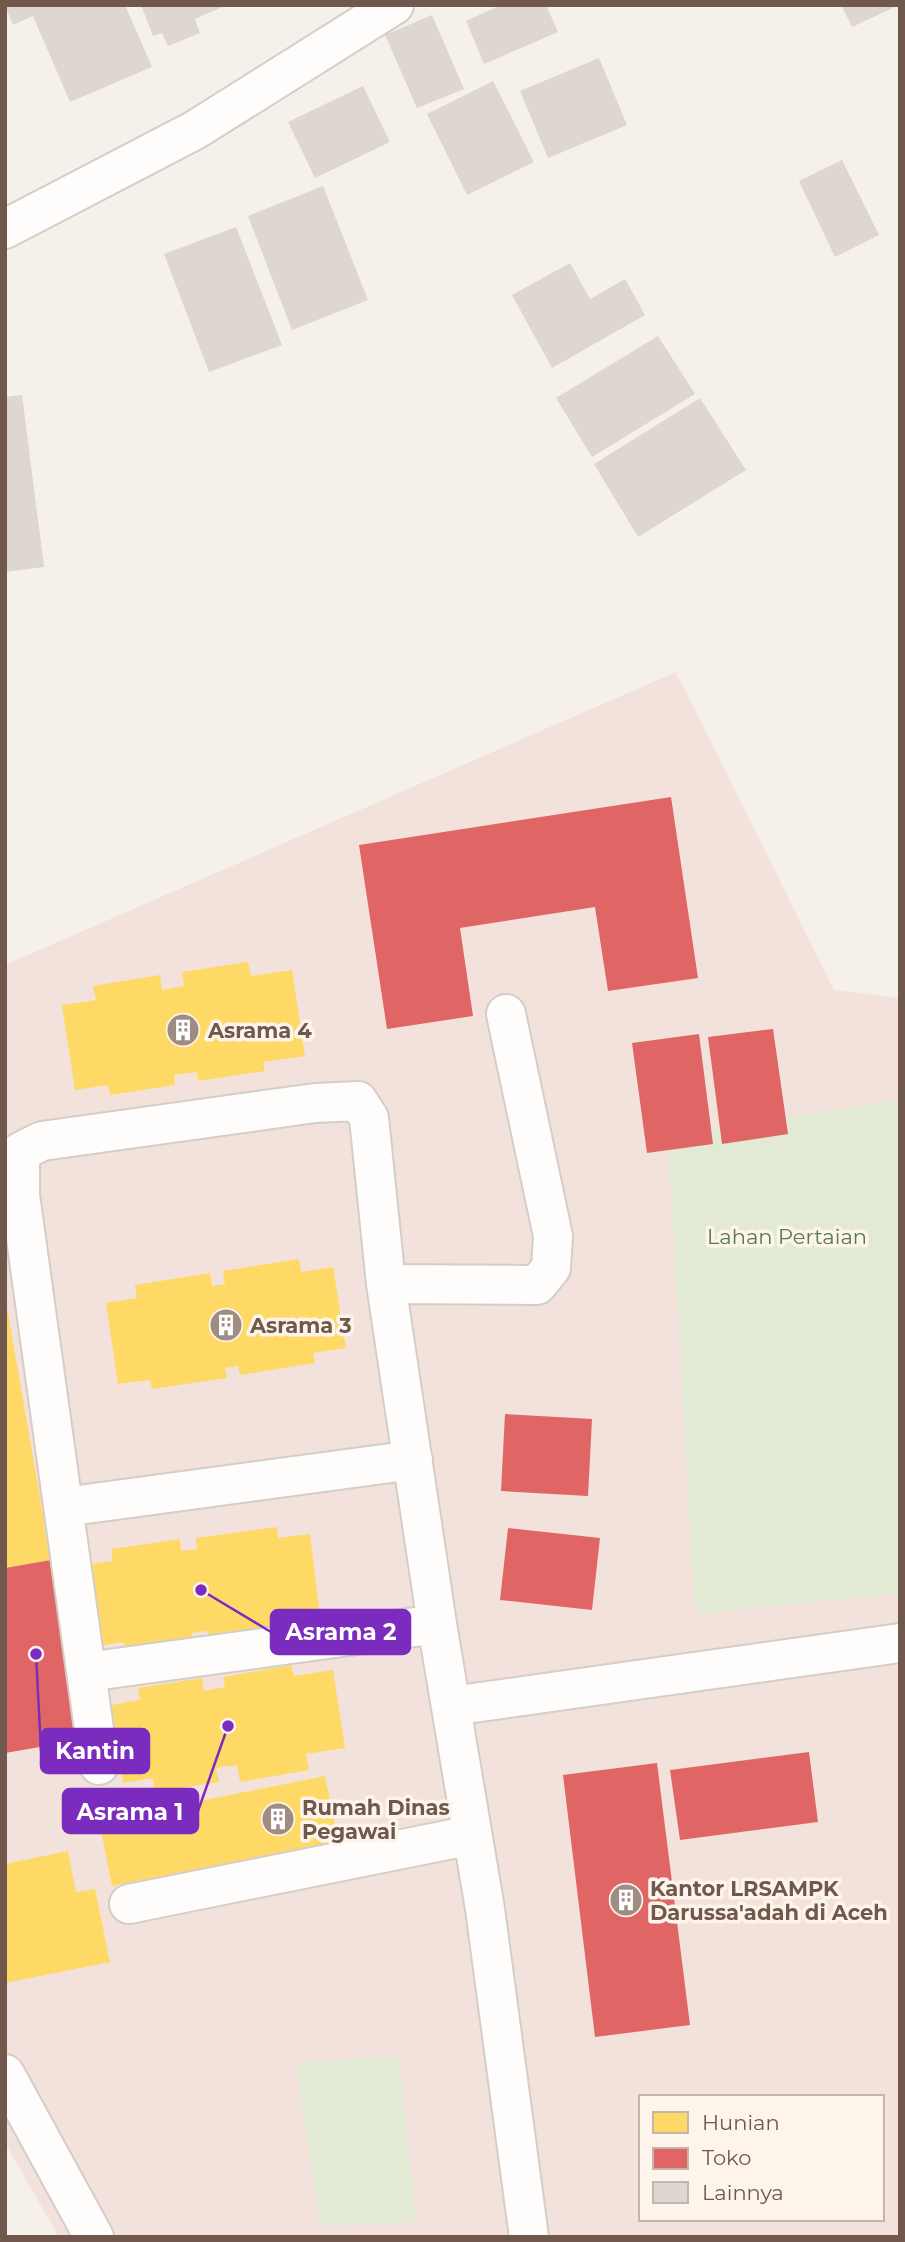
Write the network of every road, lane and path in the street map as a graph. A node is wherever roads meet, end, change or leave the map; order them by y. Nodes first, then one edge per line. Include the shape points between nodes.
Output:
1 (394, 5) edge
2 (5, 229) edge
3 (506, 1014) dead end
4 (386, 1283) junction
5 (413, 1460) junction
6 (64, 1507) junction
7 (437, 1625) junction
8 (900, 1643) edge
9 (87, 1672) junction
10 (452, 1706) junction
11 (99, 1765) dead end
12 (472, 1835) junction
13 (129, 1905) dead end
14 (5, 2074) edge
15 (94, 2237) edge
16 (529, 2237) edge

1 - 2 street via 195,130
3 - 4 street via 553,1236 551,1268 537,1285
4 - 5 street
4 - 6 street via 369,1118 358,1101 315,1102 42,1141 20,1153 20,1195
5 - 6 street
5 - 7 street
6 - 9 street
7 - 9 street
7 - 10 street
8 - 10 street
9 - 11 street
10 - 12 street
12 - 13 street
12 - 16 street
14 - 15 street

